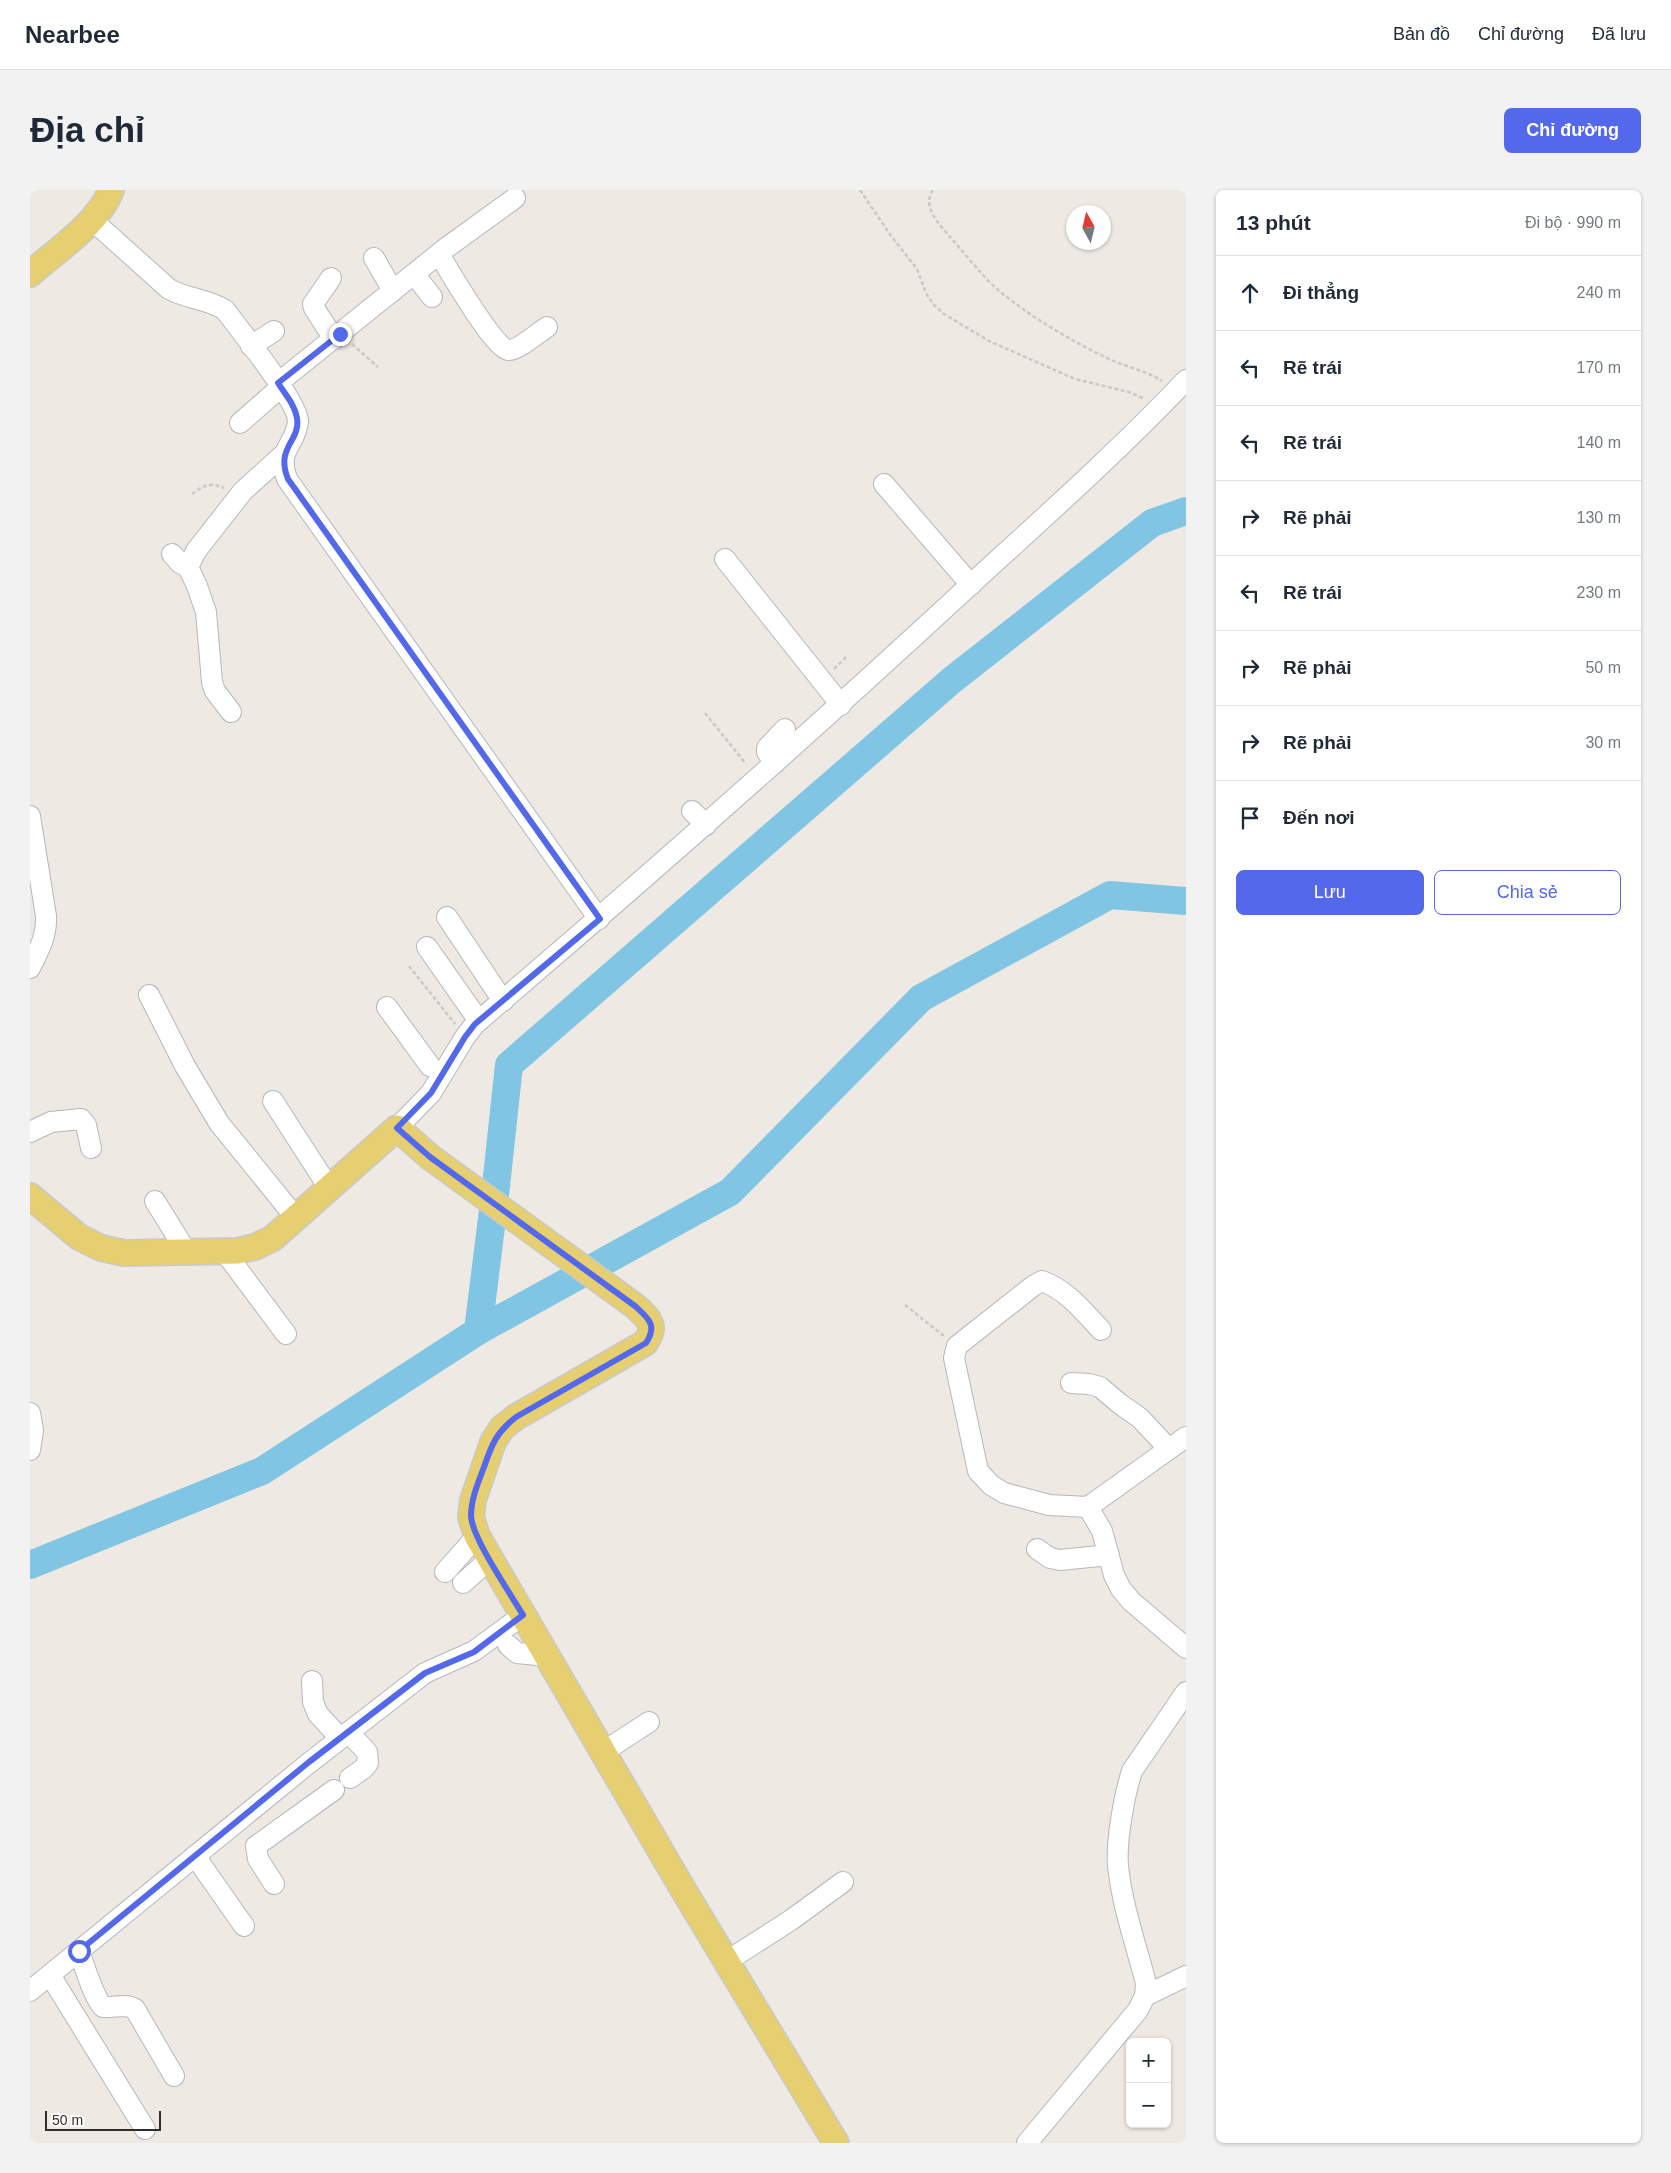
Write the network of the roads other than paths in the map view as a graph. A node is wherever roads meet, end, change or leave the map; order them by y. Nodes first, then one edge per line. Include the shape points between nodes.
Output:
1 (111, 190) edge
2 (515, 198) dead end
3 (92, 220) junction
4 (439, 254) junction
5 (374, 258) dead end
6 (30, 274) edge
7 (414, 274) junction
8 (331, 278) dead end
9 (393, 291) junction
10 (432, 297) dead end
11 (547, 327) dead end
12 (274, 331) dead end
13 (337, 336) junction
14 (251, 346) junction
15 (280, 385) junction
16 (1181, 385) edge
17 (240, 423) dead end
18 (284, 454) junction
19 (884, 484) dead end
20 (172, 554) dead end
21 (725, 559) dead end
22 (188, 567) junction
23 (971, 584) junction
24 (841, 705) junction
25 (231, 712) dead end
26 (785, 729) dead end
27 (775, 763) junction
28 (30, 816) edge
29 (447, 917) dead end
30 (600, 919) junction
31 (427, 947) dead end
32 (30, 968) edge
33 (149, 995) dead end
34 (503, 1001) junction
35 (387, 1007) dead end
36 (479, 1021) junction
37 (436, 1074) junction
38 (273, 1101) dead end
39 (397, 1128) junction
40 (30, 1132) edge
41 (91, 1148) dead end
42 (329, 1188) junction
43 (30, 1196) edge
44 (155, 1201) dead end
45 (296, 1218) junction
46 (186, 1251) junction
47 (224, 1251) junction
48 (1101, 1330) dead end
49 (286, 1334) dead end
50 (1071, 1383) dead end
51 (31, 1425) edge
52 (1186, 1437) edge
53 (1169, 1449) junction
54 (30, 1450) edge
55 (1088, 1507) junction
56 (476, 1536) junction
57 (1037, 1549) dead end
58 (1109, 1555) junction
59 (490, 1559) junction
60 (445, 1572) dead end
61 (463, 1583) dead end
62 (523, 1615) junction
63 (508, 1645) dead end
64 (1186, 1648) edge
65 (547, 1656) junction
66 (312, 1681) dead end
67 (1186, 1692) edge
68 (649, 1722) dead end
69 (344, 1735) junction
70 (603, 1752) junction
71 (195, 1856) junction
72 (843, 1882) dead end
73 (274, 1884) dead end
74 (244, 1926) dead end
75 (79, 1951) junction
76 (726, 1961) junction
77 (50, 1975) junction
78 (1186, 1976) edge
79 (30, 1991) edge
80 (1145, 1996) junction
81 (174, 2076) dead end
82 (145, 2129) dead end
83 (836, 2143) edge
84 (1027, 2143) edge

1 - 3 main road
2 - 4 street
3 - 6 main road
3 - 14 street via 169,289 214,303 225,310
4 - 7 street
4 - 11 street via 475,312 505,349 520,346
5 - 9 street
7 - 9 street
7 - 10 street
8 - 13 street via 313,304
9 - 13 street
12 - 14 street
13 - 15 street
14 - 15 street
15 - 17 street
15 - 18 street via 298,420
16 - 23 street
18 - 22 street via 240,495 196,551
18 - 30 street via 283,467 288,479
19 - 23 street
20 - 22 street
21 - 24 street
22 - 25 street via 206,612 212,682
23 - 24 street
24 - 27 street
26 - 27 street via 767,748
27 - 30 street via 699,818
28 - 32 street via 47,930
29 - 34 street
30 - 34 street
31 - 36 street
33 - 45 street via 219,1123
34 - 36 street
35 - 37 street
36 - 37 street
37 - 39 street via 431,1093
38 - 42 street
39 - 42 main road
39 - 56 main road via 430,1157 635,1306 648,1318 652,1327 646,1343 502,1428 492,1442 473,1500 471,1517
40 - 41 street via 51,1122 81,1119 86,1125
42 - 45 main road
43 - 46 main road via 79,1237 101,1248 124,1253
44 - 46 street
45 - 47 main road via 273,1238 255,1247
46 - 47 main road
47 - 49 street
48 - 55 street via 1072,1299 1042,1282 957,1346 954,1358 978,1471 1004,1493 1048,1505
50 - 53 street via 1100,1387 1140,1418
51 - 54 street
52 - 53 street
53 - 55 street
55 - 58 street via 1102,1531
56 - 59 main road
56 - 60 street
57 - 58 street via 1050,1558 1060,1560
58 - 64 street via 1121,1589
59 - 61 street
59 - 62 main road
62 - 65 main road
62 - 69 street via 474,1652 425,1673
63 - 65 street via 517,1653
65 - 70 main road
66 - 69 street via 316,1708
67 - 80 street via 1132,1771 1118,1847 1120,1882 1146,1982
68 - 70 street
69 - 71 street
69 - 73 street via 367,1752 368,1764 256,1846 258,1858
70 - 76 main road
71 - 74 street
71 - 75 street
72 - 76 street via 792,1920
75 - 77 street
75 - 81 street via 96,1999 104,2007 124,2005 135,2009
76 - 83 main road
77 - 79 street
77 - 82 street
78 - 80 street
80 - 84 street via 1138,2010

